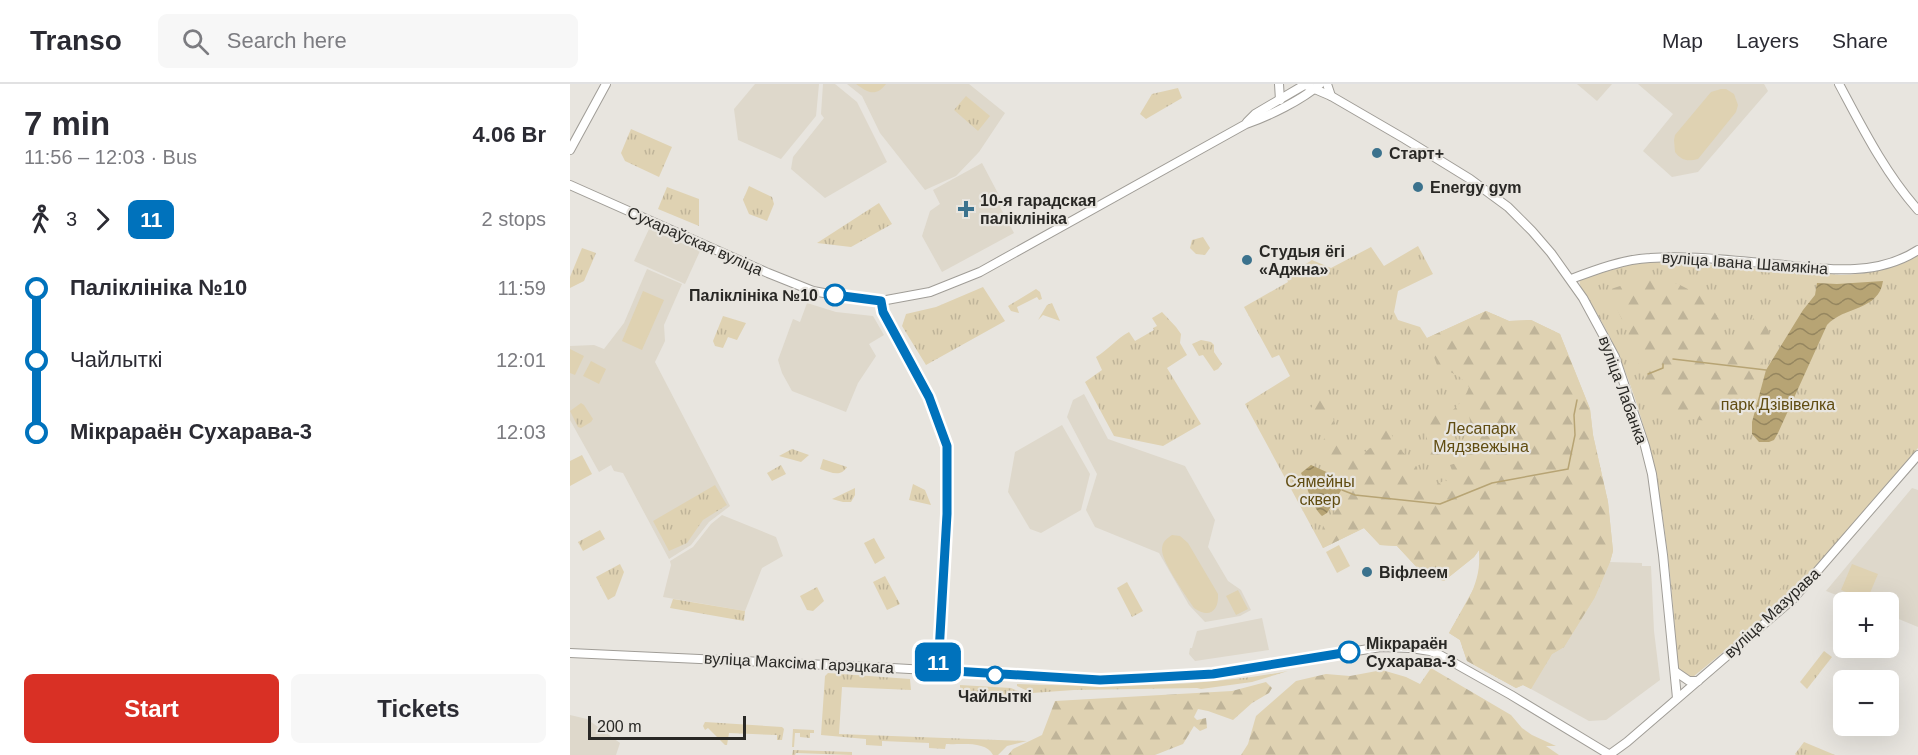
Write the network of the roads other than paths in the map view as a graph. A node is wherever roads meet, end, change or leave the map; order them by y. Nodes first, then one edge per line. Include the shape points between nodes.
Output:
1 (606, 84) edge
2 (1279, 84) edge
3 (1305, 84) edge
4 (1327, 84) edge
5 (1839, 84) edge
6 (1317, 86) edge
7 (1331, 96) junction
8 (1280, 100) junction
9 (1246, 124) junction
10 (570, 150) edge
11 (570, 185) edge
12 (1918, 210) edge
13 (1918, 250) edge
14 (1570, 279) junction
15 (881, 301) junction
16 (1918, 455) edge
17 (570, 653) edge
18 (938, 670) junction
19 (1676, 672) junction
20 (1698, 681) junction
21 (1677, 698) junction
22 (1609, 755) edge

1 - 10 main road
2 - 8 main road
3 - 6 main road, вуліца Лабанка
3 - 8 main road, Сухараўская вуліца
4 - 7 main road
5 - 12 main road via 1883,163
6 - 7 main road, вуліца Лабанка
6 - 9 main road, Сухараўская вуліца
7 - 14 main road, вуліца Лабанка via 1427,152 1508,207
8 - 9 main road, Сухараўская вуліца
9 - 15 main road, Сухараўская вуліца via 980,272 930,292
11 - 15 main road, Сухараўская вуліца via 797,285 825,294
13 - 14 main road, вуліца Івана Шамякіна via 1885,266 1860,269 1648,258
14 - 19 main road, вуліца Лабанка via 1615,357 1645,446 1659,515
15 - 18 main road via 883,312 929,397 947,446
16 - 20 main road, вуліца Мазурава via 1793,599
17 - 18 main road, вуліца Максіма Гарэцкага
18 - 22 main road, вуліца Максіма Гарэцкага via 1100,680 1213,674 1381,647 1411,648 1440,655
19 - 20 main road via 1689,681
19 - 21 main road, вуліца Лабанка
20 - 21 main road, вуліца Мазурава
21 - 22 main road, вуліца Мазурава

